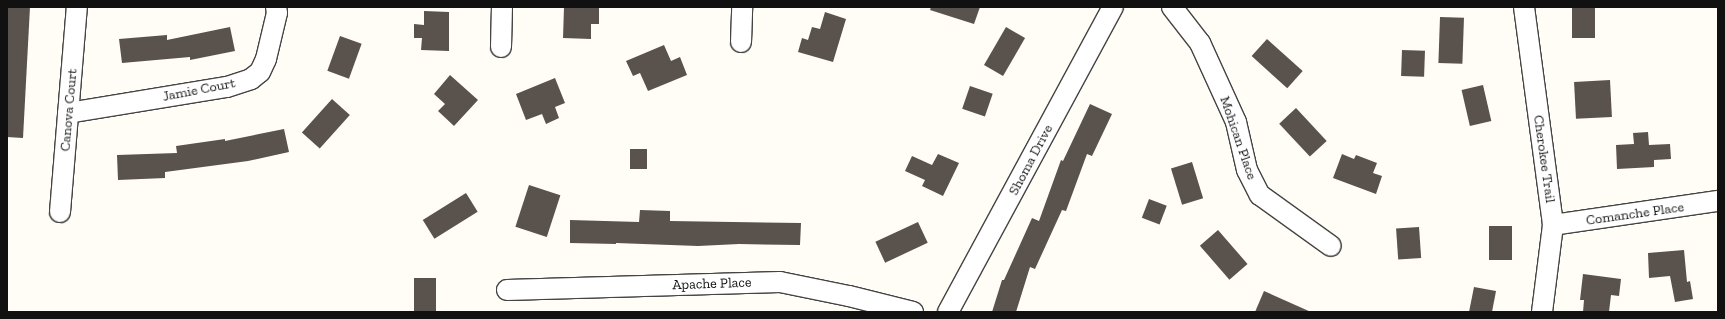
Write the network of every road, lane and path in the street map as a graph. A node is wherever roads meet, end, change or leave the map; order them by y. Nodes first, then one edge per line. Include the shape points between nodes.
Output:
1 (77, 7) edge
2 (276, 7) edge
3 (502, 7) edge
4 (742, 7) edge
5 (1113, 7) edge
6 (1172, 7) edge
7 (1524, 7) edge
8 (741, 42) dead end
9 (501, 47) dead end
10 (68, 113) junction
11 (1718, 201) edge
12 (60, 212) dead end
13 (1553, 225) junction
14 (1331, 246) dead end
15 (507, 290) dead end
16 (913, 312) edge
17 (948, 312) edge
18 (1542, 312) edge

1 - 10 street, Canova Court
2 - 10 street, Jamie Court via 277,13 266,59 260,72 251,79 227,87
3 - 9 street
4 - 8 street
5 - 17 street, Shoma Drive
6 - 14 street, Mohican Place via 1200,43 1236,122 1247,170 1260,195
7 - 13 street, Cherokee Trail
10 - 12 street, Canova Court
11 - 13 street, Comanche Place
13 - 18 street, Cherokee Trail
15 - 16 street, Apache Place via 780,282

